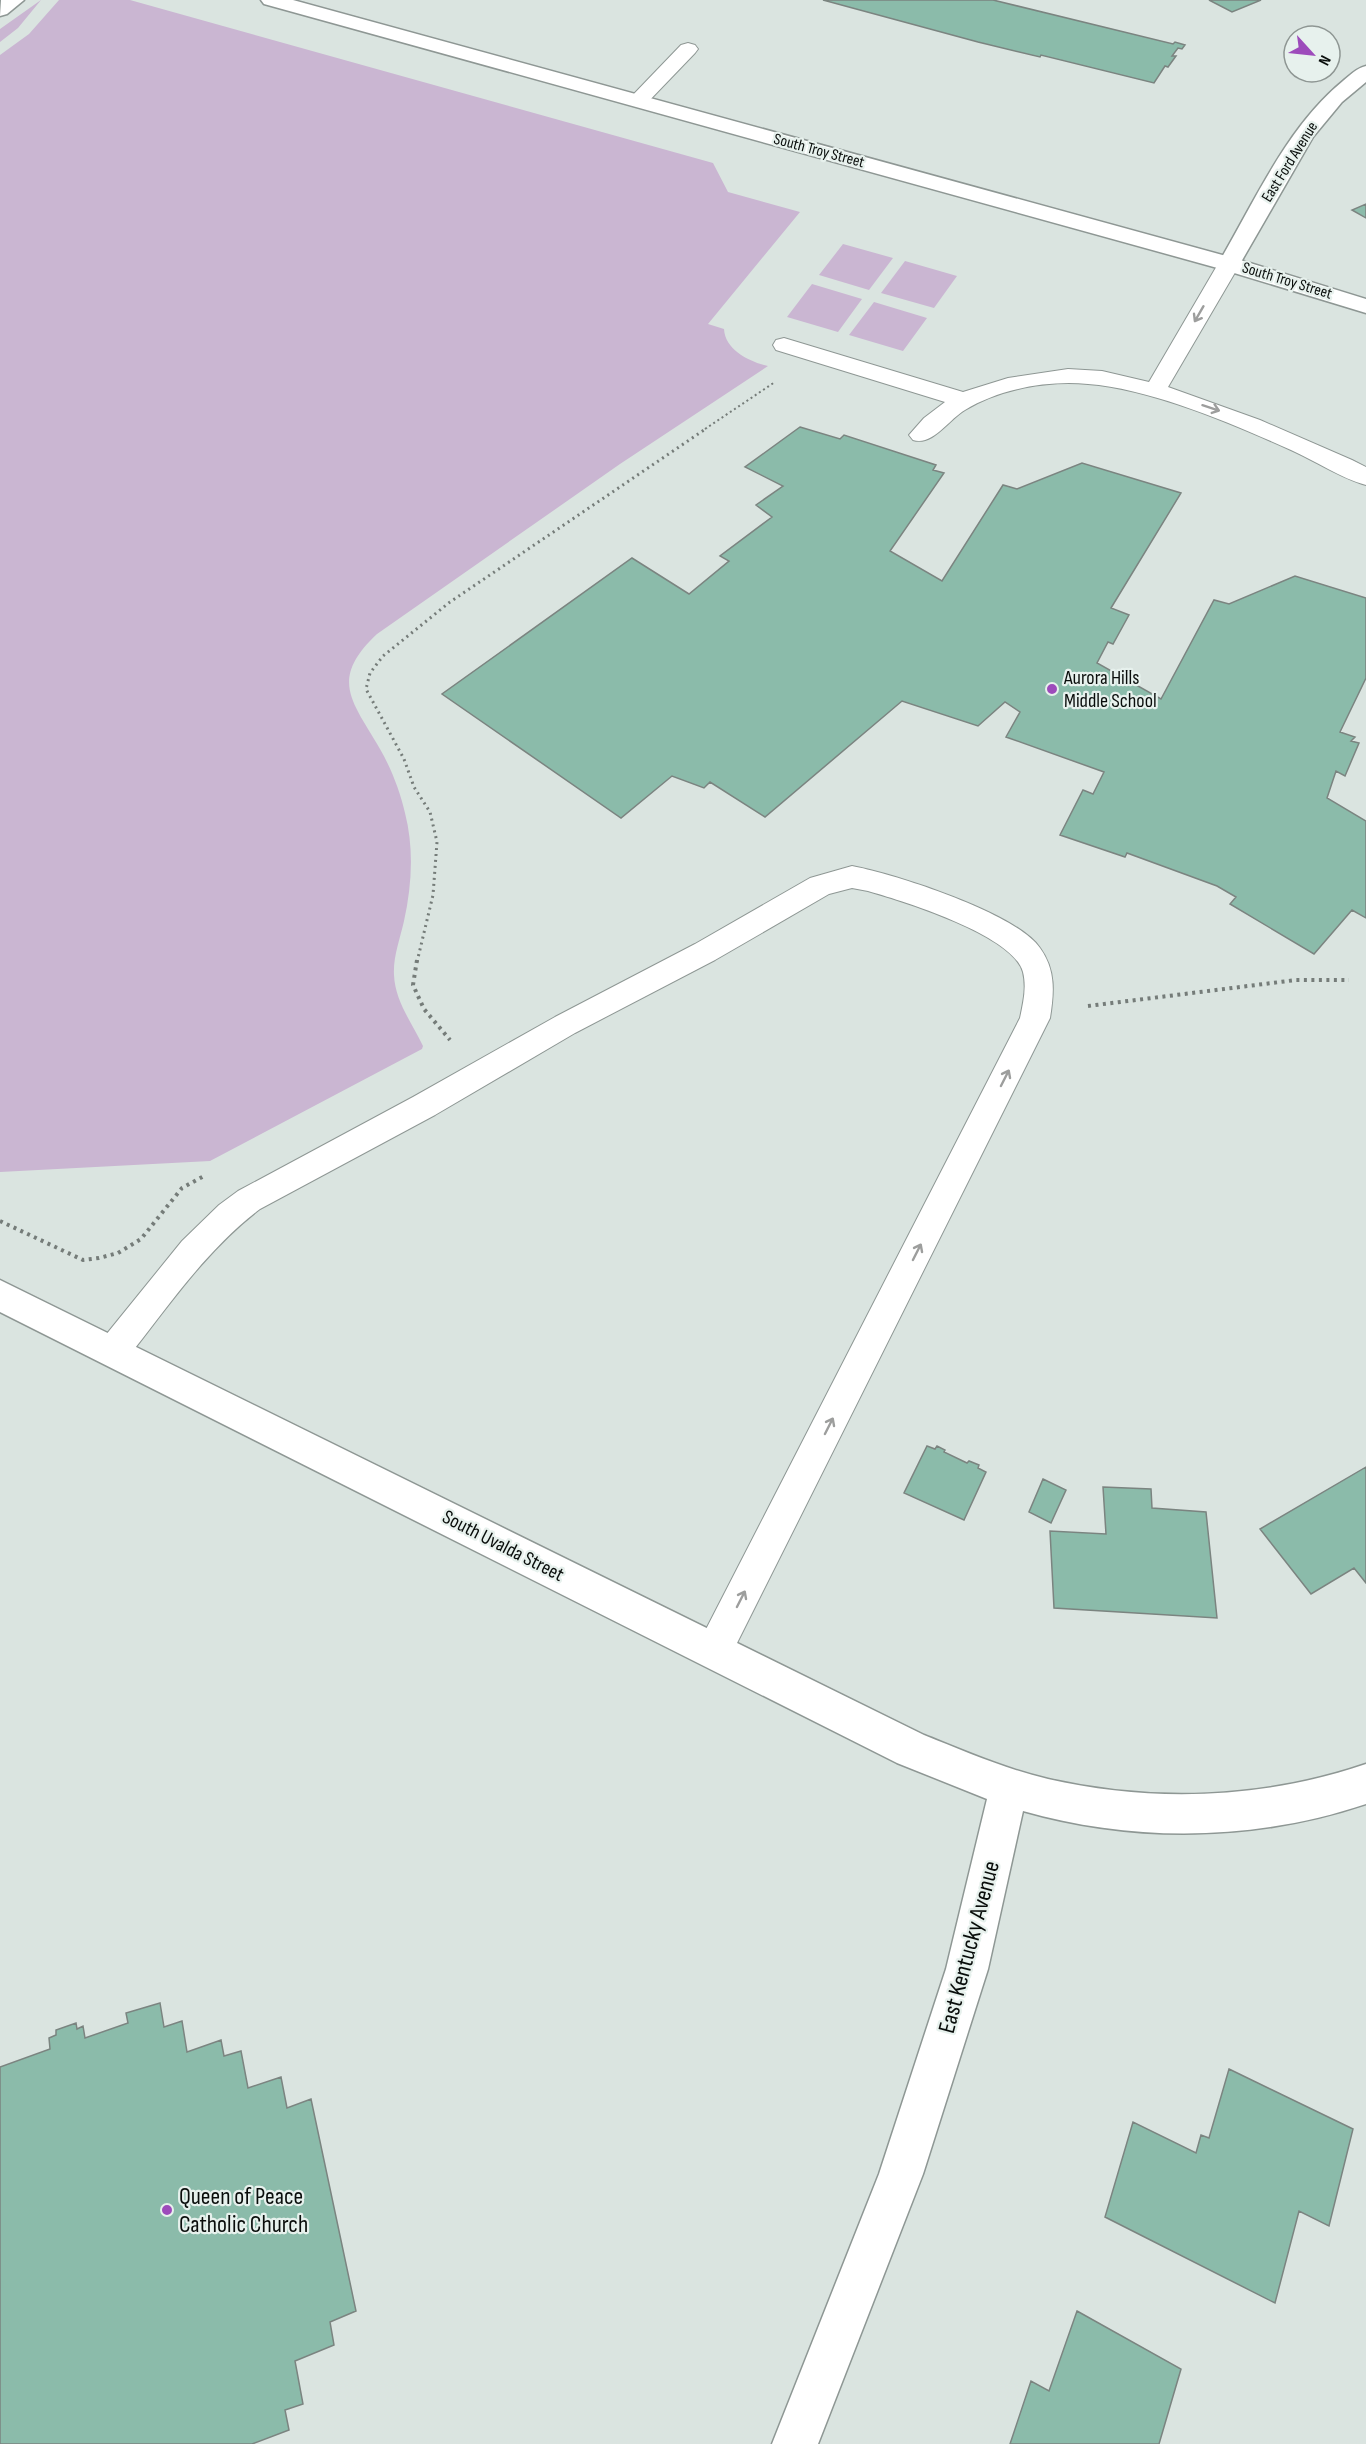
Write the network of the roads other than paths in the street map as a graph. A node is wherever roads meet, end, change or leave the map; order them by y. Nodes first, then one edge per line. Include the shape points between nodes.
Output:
1 (14, 0) edge
2 (271, 0) edge
3 (0, 10) edge
4 (688, 49) dead end
5 (1366, 72) edge
6 (638, 101) junction
7 (1229, 264) junction
8 (1366, 306) edge
9 (784, 345) dead end
10 (1155, 390) junction
11 (964, 400) junction
12 (921, 435) dead end
13 (1366, 477) edge
14 (0, 1295) edge
15 (113, 1351) junction
16 (714, 1652) junction
17 (1366, 1785) edge
18 (1009, 1788) junction
19 (795, 2444) edge

1 - 3 street
2 - 6 street, South Troy Street
4 - 6 lane
5 - 7 street, East Ford Avenue via 1335,98 1304,134
6 - 7 street, South Troy Street
7 - 8 street, South Troy Street
7 -> 10 lane
9 - 11 lane
10 - 11 lane via 1073,376 1008,385
10 -> 13 lane via 1276,433
11 - 12 lane via 940,414
14 - 15 street, South Uvalda Street
15 - 16 street, South Uvalda Street
16 -> 15 lane via 1031,1028 1041,984 1031,957 1000,929 852,877 820,886 249,1200 201,1243
16 - 18 street, South Uvalda Street via 911,1749
17 - 18 street via 1257,1811 1162,1814 1068,1803
18 - 19 street, East Kentucky Avenue via 967,1969 902,2174

